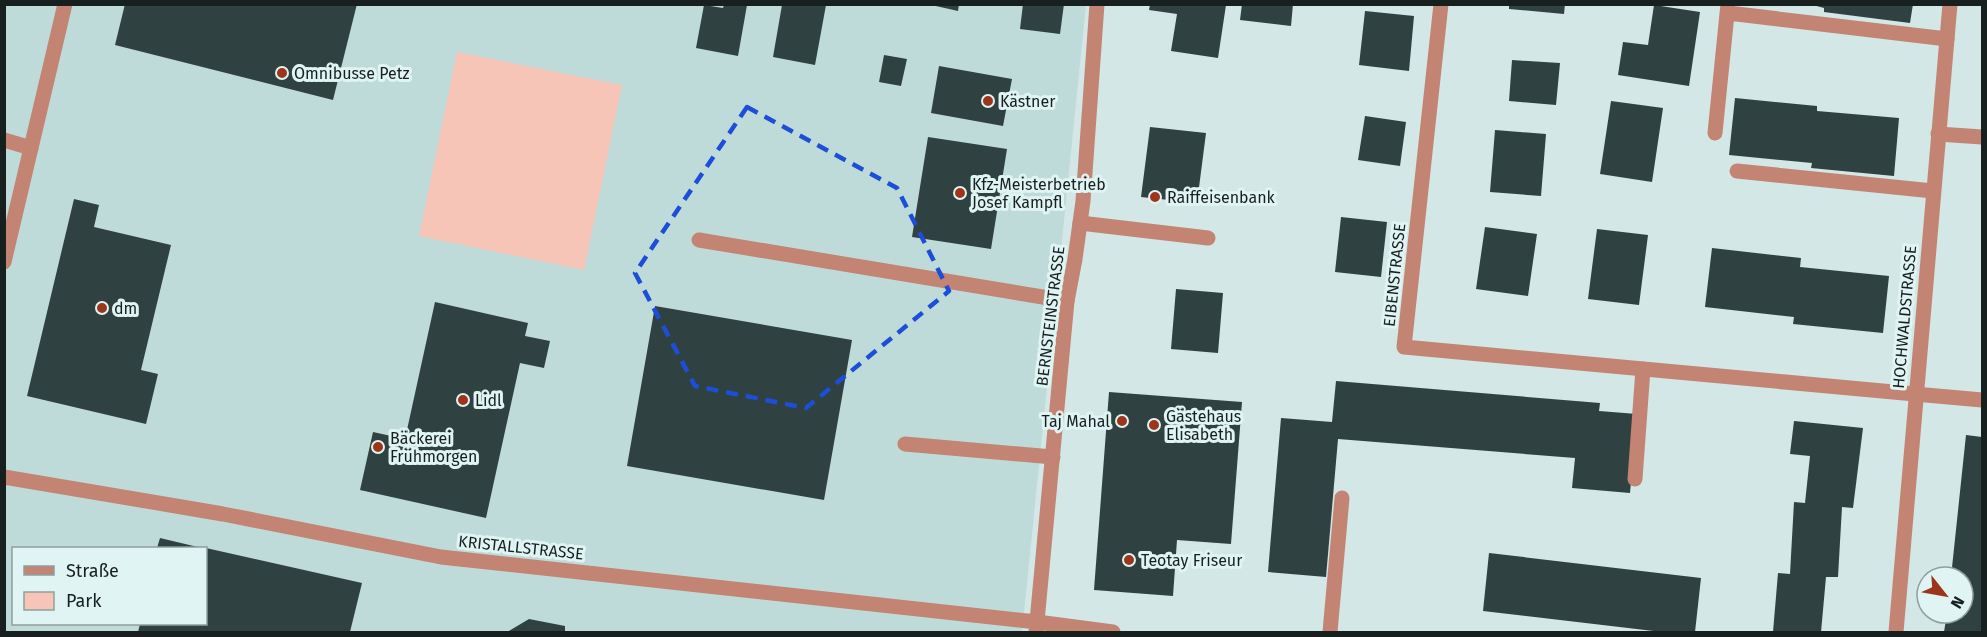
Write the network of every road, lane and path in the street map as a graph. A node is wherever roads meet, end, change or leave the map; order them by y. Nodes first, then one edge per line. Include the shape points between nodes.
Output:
1 (65, 4) edge
2 (1097, 4) edge
3 (1441, 4) edge
4 (1950, 4) edge
5 (1728, 9) edge
6 (1947, 39) junction
7 (1715, 133) dead end
8 (1938, 135) junction
9 (1983, 137) edge
10 (4, 140) edge
11 (31, 148) junction
12 (1737, 171) dead end
13 (1934, 190) junction
14 (1080, 223) junction
15 (1208, 238) dead end
16 (699, 240) dead end
17 (4, 262) edge
18 (1067, 301) junction
19 (1643, 369) junction
20 (1915, 394) junction
21 (1983, 400) edge
22 (905, 444) dead end
23 (1053, 457) junction
24 (4, 477) edge
25 (1635, 479) dead end
26 (1342, 498) dead end
27 (1037, 627) edge
28 (1113, 633) edge
29 (1330, 633) edge
30 (1896, 633) edge

1 - 11 street
2 - 14 street, BERNSTEINSTRASSE
3 - 19 street, EIBENSTRASSE via 1404,347
4 - 6 street, HOCHWALDSTRASSE
5 - 6 street
5 - 7 street
6 - 8 street, HOCHWALDSTRASSE
8 - 9 street
8 - 13 street, HOCHWALDSTRASSE
10 - 11 street
11 - 17 street
12 - 13 street
13 - 20 street, HOCHWALDSTRASSE
14 - 15 street
14 - 18 street, BERNSTEINSTRASSE
16 - 18 street
18 - 23 street, BERNSTEINSTRASSE
19 - 20 street, EIBENSTRASSE
19 - 25 street
20 - 21 street, EIBENSTRASSE
20 - 30 street, HOCHWALDSTRASSE
22 - 23 street
23 - 27 street, BERNSTEINSTRASSE
24 - 27 street, KRISTALLSTRASSE via 441,556
26 - 29 street
27 - 28 street, KRISTALLSTRASSE

